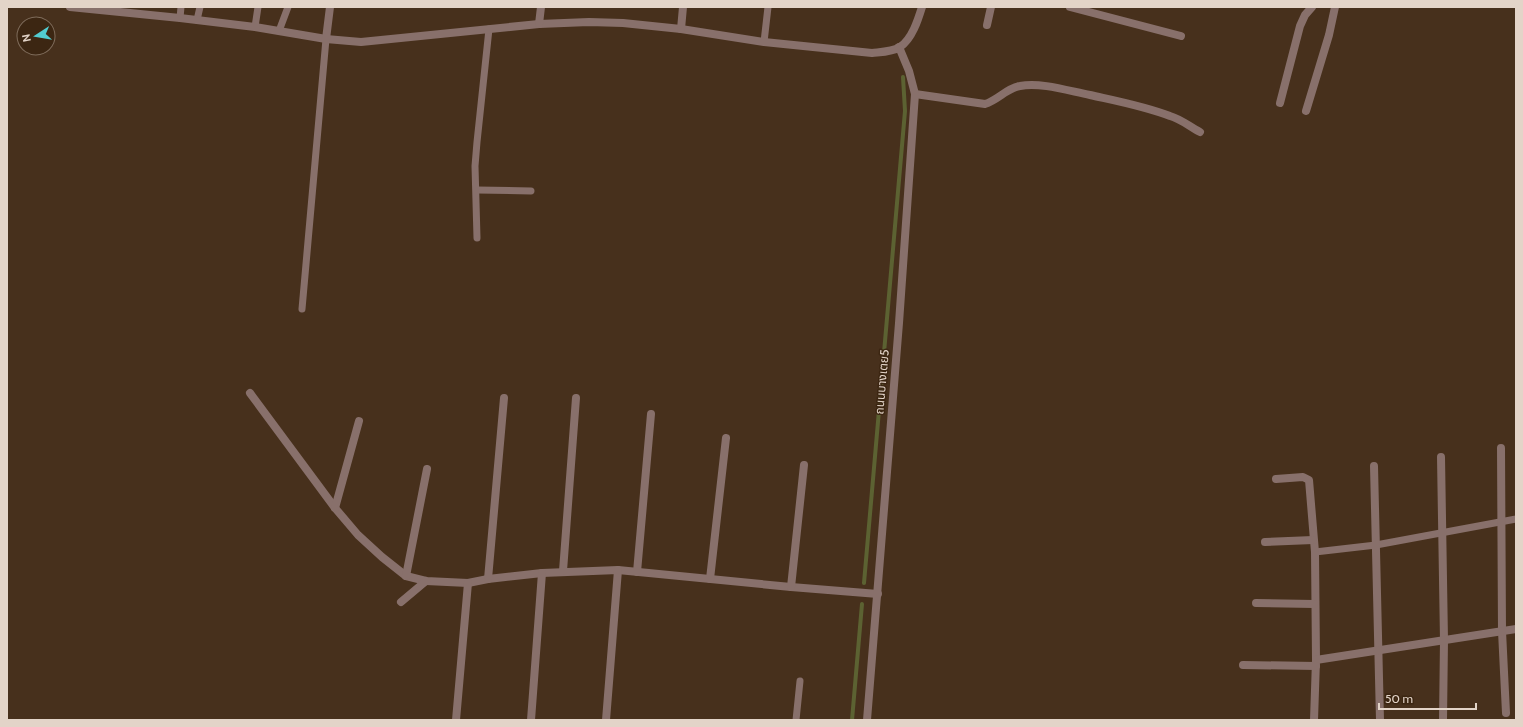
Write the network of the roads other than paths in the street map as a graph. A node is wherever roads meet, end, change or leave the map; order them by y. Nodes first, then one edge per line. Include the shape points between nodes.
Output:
1 (70, 7) edge
2 (181, 7) edge
3 (200, 7) edge
4 (258, 7) edge
5 (288, 7) edge
6 (330, 7) edge
7 (541, 7) edge
8 (683, 7) edge
9 (768, 7) edge
10 (922, 7) edge
11 (991, 7) edge
12 (1070, 7) edge
13 (1312, 7) edge
14 (1335, 7) edge
15 (180, 18) junction
16 (197, 20) junction
17 (539, 24) junction
18 (987, 25) dead end
19 (255, 27) junction
20 (489, 29) junction
21 (681, 29) junction
22 (279, 31) junction
23 (1181, 36) dead end
24 (326, 39) junction
25 (764, 42) junction
26 (899, 47) junction
27 (915, 94) junction
28 (1280, 103) dead end
29 (1306, 110) dead end
30 (1200, 132) dead end
31 (477, 190) junction
32 (531, 191) dead end
33 (478, 238) dead end
34 (302, 308) dead end
35 (250, 393) dead end
36 (504, 398) dead end
37 (576, 398) dead end
38 (651, 414) dead end
39 (359, 421) dead end
40 (726, 438) dead end
41 (1501, 448) dead end
42 (1441, 457) dead end
43 (804, 465) dead end
44 (1374, 466) dead end
45 (427, 469) dead end
46 (1276, 479) dead end
47 (335, 508) junction
48 (1516, 519) edge
49 (1502, 521) junction
50 (1442, 532) junction
51 (1313, 540) junction
52 (1265, 542) dead end
53 (1376, 545) junction
54 (1315, 552) junction
55 (618, 570) junction
56 (563, 571) junction
57 (637, 572) junction
58 (542, 573) junction
59 (406, 576) junction
60 (488, 579) junction
61 (710, 579) junction
62 (426, 581) junction
63 (468, 583) junction
64 (791, 588) junction
65 (878, 594) junction
66 (401, 602) dead end
67 (1256, 603) dead end
68 (1314, 604) junction
69 (1516, 629) edge
70 (1502, 631) junction
71 (1444, 640) junction
72 (1379, 649) junction
73 (1316, 663) junction
74 (1243, 665) dead end
75 (800, 681) dead end
76 (1506, 713) dead end
77 (456, 720) edge
78 (531, 720) edge
79 (606, 720) edge
80 (796, 720) edge
81 (867, 720) edge
82 (1314, 720) edge
83 (1380, 720) edge
84 (1443, 720) edge

1 - 15 street
2 - 15 lane
3 - 16 lane
4 - 19 lane
5 - 22 lane
6 - 24 street
7 - 17 street
8 - 21 street
9 - 25 lane
10 - 26 street via 910,36
11 - 18 street
12 - 23 street
13 - 28 street via 1300,26
14 - 29 street
15 - 16 street
16 - 19 street
17 - 20 street
17 - 21 street via 623,23
19 - 22 street
20 - 24 street via 361,42
20 - 31 lane via 475,166
21 - 25 street
22 - 24 street
24 - 34 lane
25 - 26 street via 872,53 887,52
26 - 27 street, ถนนบางเตย5
27 - 30 street via 985,104 1019,86 1058,88 1172,116
27 - 65 street, ถนนบางเตย5
31 - 32 lane
31 - 33 lane
35 - 47 street
36 - 60 street
37 - 56 street
38 - 57 street
39 - 47 street
40 - 61 street
41 - 49 street
42 - 50 street
43 - 64 street
44 - 53 street
45 - 59 street
46 - 51 street via 1302,477 1309,480
47 - 59 street via 358,535
48 - 49 lane
49 - 50 lane
49 - 70 street
50 - 53 lane
50 - 71 street
51 - 52 street
51 - 54 street
53 - 54 lane
53 - 72 street
54 - 68 street
55 - 56 street
55 - 57 street
55 - 79 street
56 - 58 street
57 - 61 street
58 - 60 street
58 - 78 street
59 - 62 street
60 - 63 street
61 - 64 street
62 - 63 street
62 - 66 street
63 - 77 street
64 - 65 street
65 - 81 street, ถนนบางเตย5
67 - 68 street
68 - 73 street
69 - 70 street
70 - 71 street
70 - 76 street
71 - 72 street
71 - 84 street
72 - 73 street
72 - 83 street
73 - 74 street
73 - 82 street
75 - 80 lane

